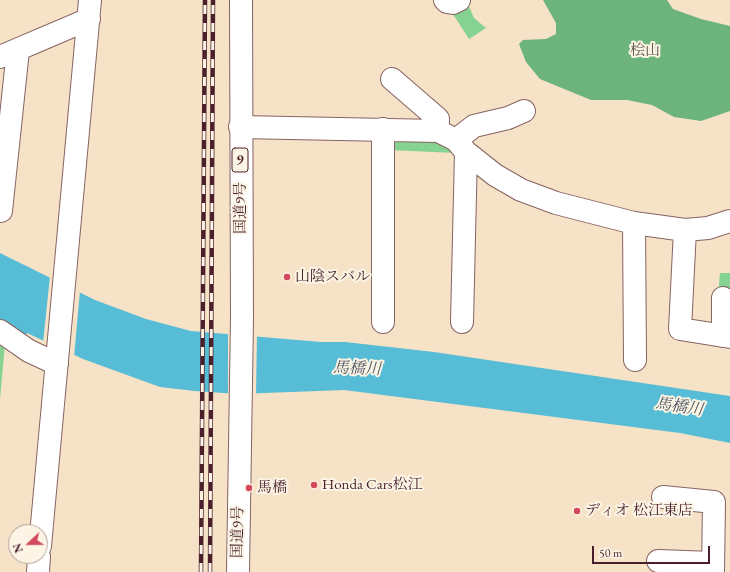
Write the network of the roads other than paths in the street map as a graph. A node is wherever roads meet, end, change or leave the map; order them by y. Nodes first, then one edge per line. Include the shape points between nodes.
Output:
1 (241, 0) edge
2 (445, 0) edge
3 (460, 0) edge
4 (90, 9) edge
5 (9, 54) edge
6 (392, 79) dead end
7 (524, 111) dead end
8 (240, 127) junction
9 (383, 129) junction
10 (453, 141) junction
11 (1, 211) dead end
12 (730, 220) edge
13 (634, 223) junction
14 (685, 230) junction
15 (723, 298) dead end
16 (383, 322) dead end
17 (462, 322) dead end
18 (0, 331) edge
19 (726, 336) edge
20 (58, 359) junction
21 (635, 360) dead end
22 (663, 497) dead end
23 (42, 524) edge
24 (717, 559) edge
25 (658, 561) dead end
26 (238, 572) edge

1 - 8 main road, 国道9号 / 9
2 - 3 main road via 453,3
4 - 5 main road
4 - 20 main road
5 - 11 main road
6 - 10 main road via 436,117
7 - 10 main road via 508,118 474,126
8 - 9 main road
8 - 26 main road, 国道9号 / 9 via 242,319
9 - 10 main road
9 - 16 main road
10 - 13 main road via 495,175 521,190 556,203
10 - 17 main road
12 - 14 main road via 708,228
13 - 14 main road
13 - 21 main road
14 - 19 main road via 680,329
15 - 19 main road
18 - 20 main road via 29,351
20 - 23 main road
22 - 24 main road via 714,502
24 - 25 main road

